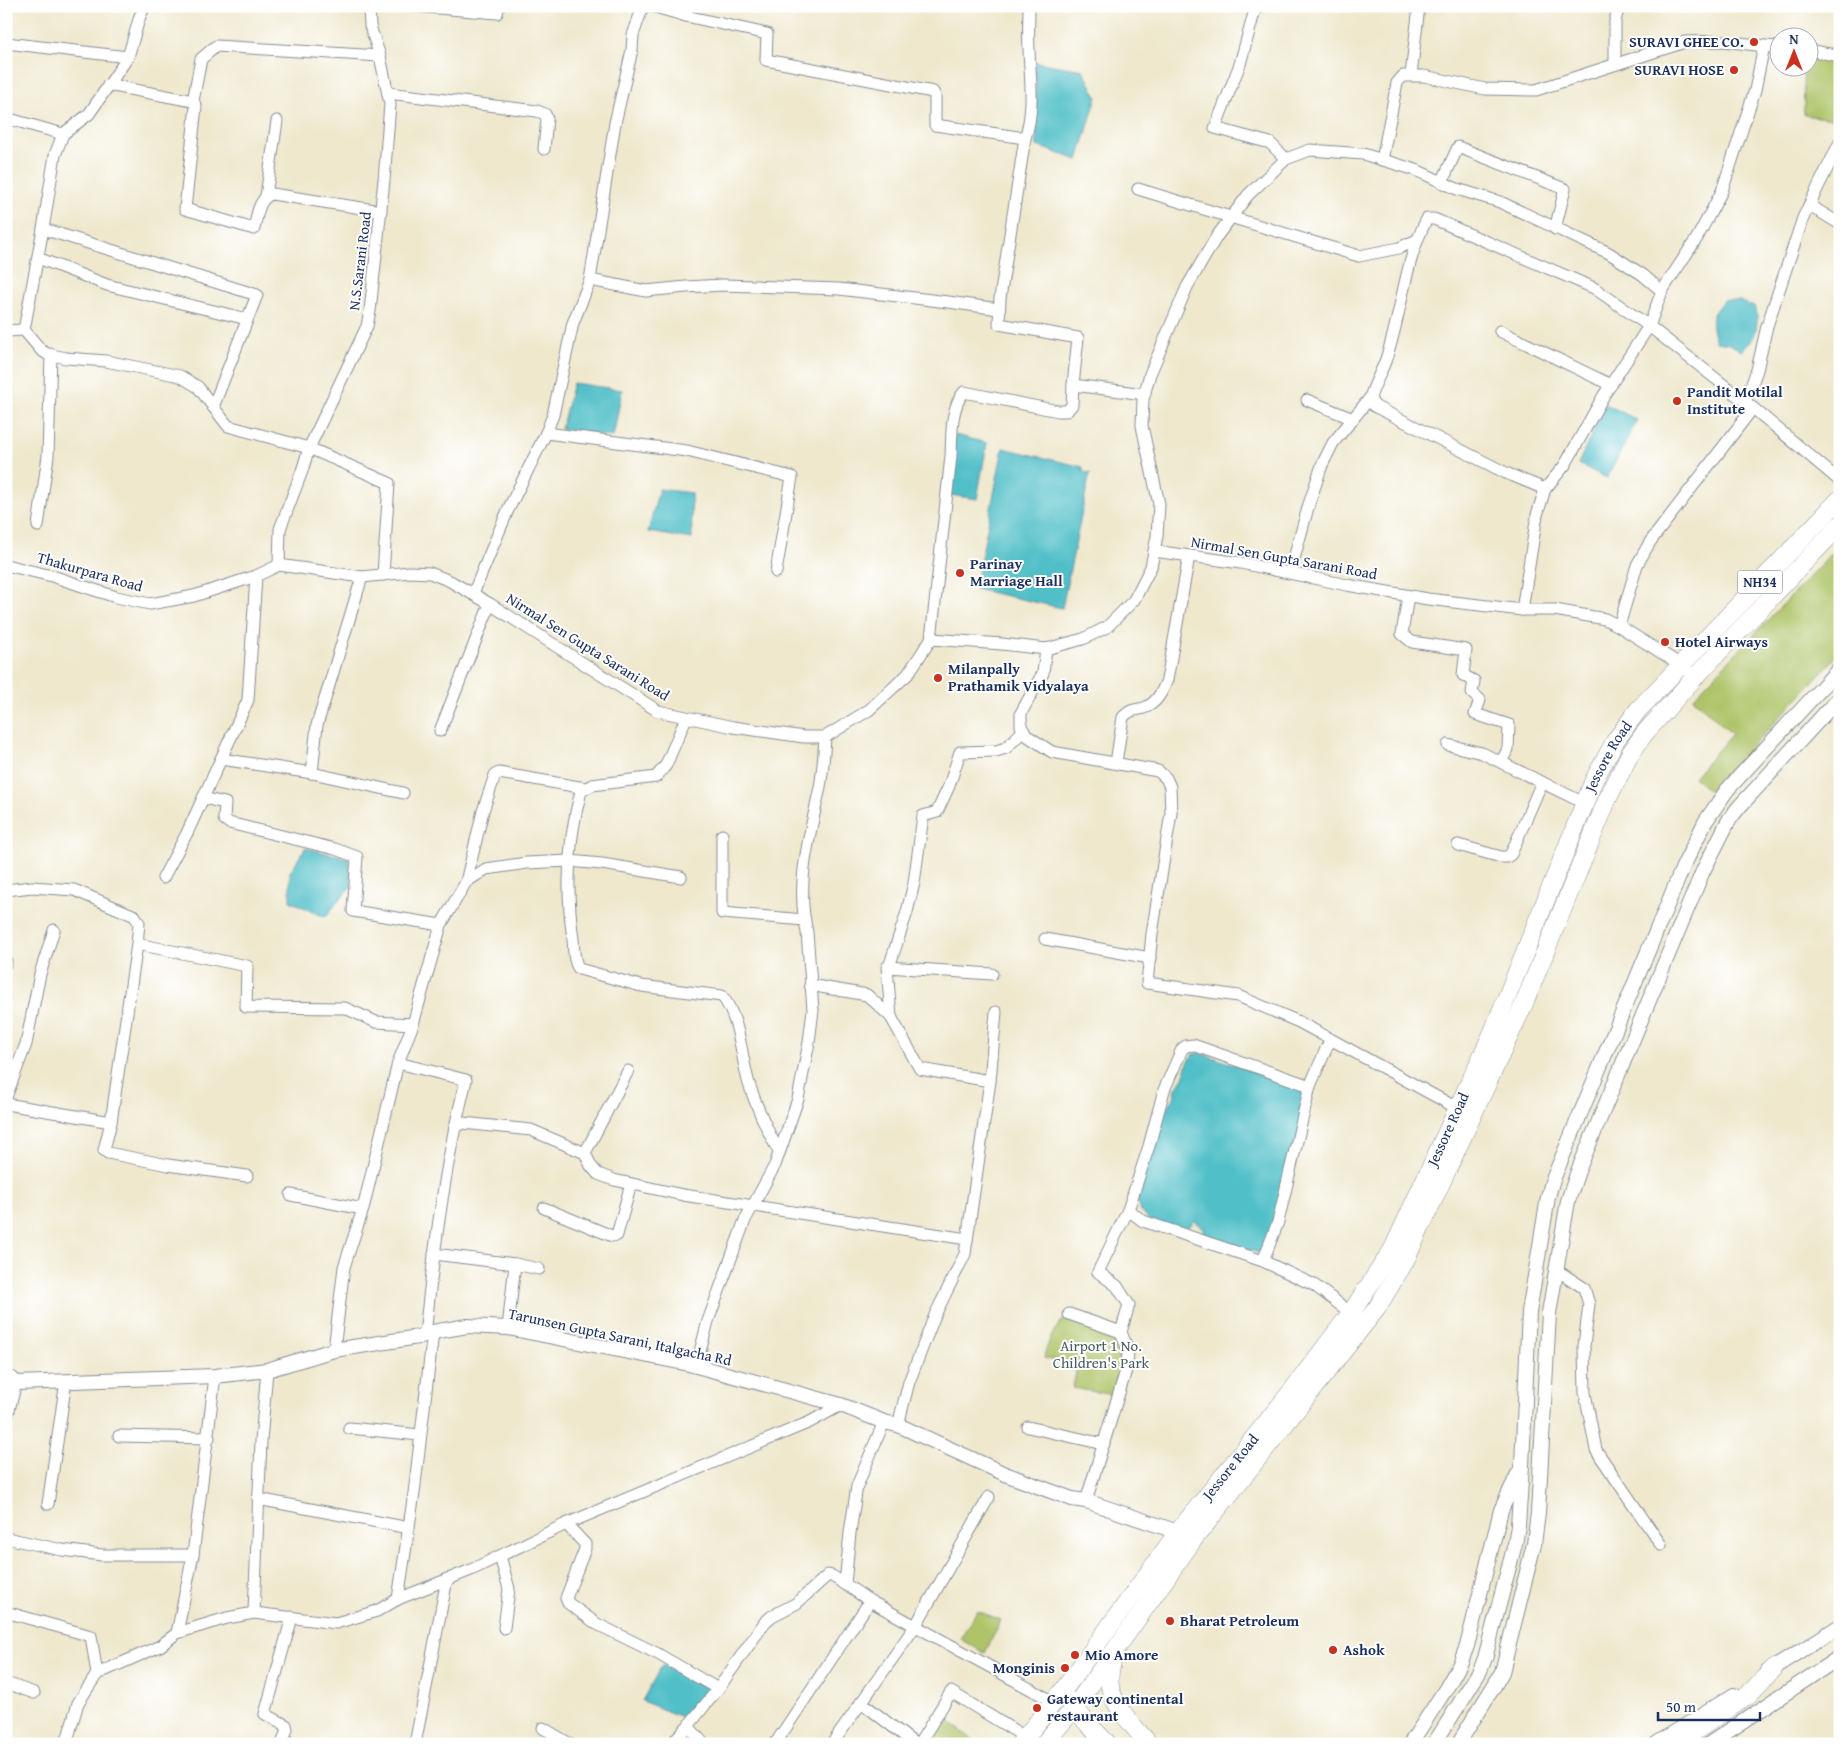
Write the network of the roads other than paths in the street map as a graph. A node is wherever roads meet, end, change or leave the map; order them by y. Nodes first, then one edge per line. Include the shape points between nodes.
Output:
1 (144, 6) edge
2 (369, 6) edge
3 (414, 6) edge
4 (499, 6) edge
5 (643, 6) edge
6 (652, 6) edge
7 (1029, 6) edge
8 (1256, 6) edge
9 (1419, 6) edge
10 (1619, 6) edge
11 (687, 11) edge
12 (6, 43) edge
13 (1764, 46) junction
14 (1768, 46) edge
15 (1818, 52) edge
16 (380, 56) junction
17 (1840, 56) edge
18 (128, 57) junction
19 (1616, 64) junction
20 (1411, 76) junction
21 (108, 85) junction
22 (388, 93) junction
23 (193, 101) junction
24 (6, 118) edge
25 (277, 121) dead end
26 (63, 134) junction
27 (1025, 138) junction
28 (1840, 142) edge
29 (544, 150) dead end
30 (1286, 159) junction
31 (1382, 160) junction
32 (1442, 182) junction
33 (1138, 189) dead end
34 (266, 196) junction
35 (1809, 205) junction
36 (381, 211) junction
37 (1230, 218) junction
38 (1840, 224) edge
39 (43, 229) junction
40 (1555, 229) junction
41 (1417, 240) junction
42 (38, 258) junction
43 (590, 280) junction
44 (1662, 291) junction
45 (999, 309) junction
46 (247, 319) junction
47 (1649, 326) junction
48 (24, 330) junction
49 (6, 331) edge
50 (1500, 331) dead end
51 (51, 354) junction
52 (1072, 385) junction
53 (1611, 385) junction
54 (1145, 394) junction
55 (1370, 398) junction
56 (1307, 400) dead end
57 (1749, 406) junction
58 (213, 407) junction
59 (1353, 419) junction
60 (546, 433) junction
61 (309, 448) junction
62 (1840, 481) edge
63 (1545, 489) junction
64 (1840, 499) edge
65 (1840, 525) edge
66 (38, 526) dead end
67 (1154, 552) junction
68 (1189, 556) junction
69 (6, 564) edge
70 (279, 565) junction
71 (776, 572) dead end
72 (1290, 573) junction
73 (383, 575) junction
74 (256, 576) junction
75 (362, 577) junction
76 (472, 594) junction
77 (1408, 596) junction
78 (490, 604) junction
79 (1522, 610) junction
80 (1619, 626) junction
81 (931, 639) junction
82 (1046, 649) junction
83 (1681, 665) junction
84 (1840, 668) edge
85 (1695, 677) junction
86 (1840, 697) edge
87 (686, 718) junction
88 (440, 731) dead end
89 (1024, 731) junction
90 (825, 737) junction
91 (1448, 745) dead end
92 (221, 759) junction
93 (1116, 762) junction
94 (1501, 762) junction
95 (312, 773) junction
96 (1542, 782) junction
97 (585, 788) junction
98 (403, 793) dead end
99 (204, 798) junction
100 (1584, 803) junction
101 (722, 835) dead end
102 (1458, 845) dead end
103 (569, 861) junction
104 (681, 877) dead end
105 (163, 878) dead end
106 (466, 882) junction
107 (6, 890) edge
108 (804, 920) junction
109 (441, 925) junction
110 (54, 930) dead end
111 (1045, 939) dead end
112 (137, 944) junction
113 (1150, 958) junction
114 (890, 967) junction
115 (992, 974) dead end
116 (810, 985) junction
117 (996, 1012) dead end
118 (891, 1017) junction
119 (413, 1024) junction
120 (1330, 1040) junction
121 (398, 1063) junction
122 (628, 1071) dead end
123 (9, 1080) edge
124 (990, 1080) junction
125 (1310, 1086) junction
126 (6, 1097) edge
127 (6, 1104) edge
128 (1457, 1108) junction
129 (111, 1122) junction
130 (455, 1127) junction
131 (779, 1152) junction
132 (585, 1153) junction
133 (248, 1176) dead end
134 (630, 1184) junction
135 (291, 1195) dead end
136 (753, 1205) junction
137 (544, 1208) dead end
138 (362, 1209) junction
139 (1128, 1210) junction
140 (967, 1239) junction
141 (434, 1254) junction
142 (1263, 1261) junction
143 (515, 1264) junction
144 (539, 1269) dead end
145 (1555, 1269) junction
146 (1069, 1314) dead end
147 (1351, 1314) junction
148 (508, 1328) junction
149 (1121, 1332) junction
150 (429, 1333) junction
151 (334, 1350) junction
152 (696, 1367) junction
153 (267, 1370) junction
154 (216, 1376) junction
155 (11, 1381) edge
156 (66, 1381) junction
157 (841, 1405) junction
158 (6, 1421) edge
159 (891, 1423) junction
160 (1028, 1427) dead end
161 (350, 1428) dead end
162 (420, 1435) junction
163 (119, 1436) dead end
164 (209, 1438) junction
165 (1104, 1444) junction
166 (1522, 1466) junction
167 (989, 1497) dead end
168 (258, 1499) junction
169 (1086, 1501) junction
170 (48, 1504) dead end
171 (566, 1524) junction
172 (409, 1528) junction
173 (1178, 1532) junction
174 (6, 1538) edge
175 (1660, 1545) dead end
176 (193, 1555) junction
177 (500, 1556) junction
178 (448, 1580) junction
179 (845, 1584) junction
180 (398, 1599) junction
181 (870, 1601) junction
182 (6, 1612) edge
183 (254, 1613) junction
184 (292, 1617) junction
185 (916, 1625) junction
186 (1840, 1626) edge
187 (504, 1628) dead end
188 (177, 1633) junction
189 (1115, 1650) junction
190 (1840, 1658) edge
191 (1774, 1668) junction
192 (97, 1674) junction
193 (6, 1683) edge
194 (718, 1689) junction
195 (34, 1693) dead end
196 (1058, 1697) junction
197 (861, 1702) junction
198 (1074, 1708) junction
199 (1037, 1723) junction
200 (688, 1726) junction
201 (543, 1728) dead end
202 (1023, 1740) edge
203 (1052, 1741) edge
204 (1679, 1742) edge
205 (66, 1744) edge
206 (282, 1744) edge
207 (415, 1744) edge
208 (570, 1744) edge
209 (671, 1744) edge
210 (704, 1744) edge
211 (775, 1744) edge
212 (832, 1744) edge
213 (917, 1744) edge
214 (1108, 1744) edge
215 (1149, 1744) edge
216 (1410, 1744) edge
217 (1434, 1744) edge
218 (1458, 1744) edge
219 (1656, 1744) edge
220 (1709, 1744) edge

1 - 18 street
2 - 16 street, N.S.Sarani Road via 370,26
3 - 4 street via 497,13
5 - 43 street via 615,123
6 - 11 street
7 - 27 street via 1032,90
8 - 30 street via 1240,64 1215,128 1270,143
9 - 20 street
10 - 19 street
11 - 27 street via 767,34 766,60 933,92 935,125
12 - 18 street
13 - 14 street
13 - 19 street via 1724,40 1685,42
13 - 44 street via 1754,90 1722,192
15 - 17 street
16 - 22 street, N.S.Sarani Road
16 - 23 street via 216,46 201,59
18 - 21 street
19 - 20 street via 1536,90 1486,89
20 - 31 street via 1403,76 1397,83
21 - 23 street
21 - 26 street via 89,114
22 - 29 street via 537,111 545,114 547,119
22 - 36 street, N.S.Sarani Road via 390,104
23 - 34 street via 196,106 185,209 254,229
24 - 26 street
25 - 34 street
26 - 39 street via 54,155
27 - 45 street
28 - 35 street
30 - 31 street via 1310,150 1364,154
30 - 37 street via 1248,195
31 - 32 street
32 - 40 street via 1500,202
32 - 40 street via 1458,147 1565,189
33 - 37 street
34 - 36 street via 272,194
35 - 38 street
35 - 57 street via 1767,326
36 - 61 street, N.S.Sarani Road via 367,326
37 - 41 street via 1359,256 1399,248
37 - 54 street via 1187,288 1150,374
39 - 42 street
39 - 46 street via 256,295
40 - 44 street via 1609,253
41 - 47 street via 1427,219 1434,219 1594,288
41 - 55 street via 1386,360
42 - 46 street via 107,286
42 - 48 street
43 - 45 street via 646,291 723,286 839,289
43 - 60 street via 573,323 553,415
44 - 47 street
45 - 52 street via 999,324 1078,338
46 - 58 street
47 - 53 street
47 - 57 street
48 - 49 street
48 - 51 street via 41,350
50 - 53 street
51 - 58 street via 180,376 198,387
51 - 66 street via 48,456
52 - 54 street
52 - 81 street via 1072,405 1068,411 964,392 958,399
53 - 63 street via 1565,465
54 - 67 street via 1142,426 1159,504
55 - 59 street
55 - 63 street via 1374,406 1506,473
56 - 59 street
57 - 62 street
57 - 80 street via 1650,542 1637,565
58 - 61 street via 228,426
59 - 72 street via 1333,443 1322,465
60 - 71 street via 687,451 792,478
60 - 76 street
61 - 70 street, N.S.Sarani Road via 280,530
61 - 73 street via 389,483
63 - 79 street via 1537,515
64 - 83 main road, Jessore Road / NH34
65 - 85 main road, Jessore Road
67 - 68 street, Nirmal Sen Gupta Sarani Road
67 - 82 street via 1151,567 1134,600 1107,627 1083,639
68 - 72 street, Nirmal Sen Gupta Sarani Road
68 - 93 street via 1167,680 1159,698 1123,717
69 - 74 street, Thakurpara Road via 150,604 194,596
70 - 74 street, Thakurpara Road
70 - 75 street, Nirmal Sen Gupta Sarani Road
72 - 77 street, Nirmal Sen Gupta Sarani Road
73 - 75 street, Nirmal Sen Gupta Sarani Road
73 - 76 street, Nirmal Sen Gupta Sarani Road via 430,574 450,580
74 - 92 street via 248,700
75 - 95 street via 317,725
76 - 78 street, Nirmal Sen Gupta Sarani Road
77 - 79 street, Nirmal Sen Gupta Sarani Road
77 - 94 street via 1402,634 1412,642 1466,650 1462,675 1474,681 1472,693 1480,700 1475,714 1509,725 1508,749
78 - 87 street, Nirmal Sen Gupta Sarani Road via 658,711
78 - 88 street
79 - 80 street, Nirmal Sen Gupta Sarani Road via 1555,610 1605,619
80 - 83 street, Nirmal Sen Gupta Sarani Road
81 - 82 street
81 - 90 street via 908,674 876,704
82 - 89 street via 1043,673 1021,713
83 - 85 street, Nirmal Sen Gupta Sarani Road
83 - 100 main road, Jessore Road via 1638,710 1615,741
84 - 166 street via 1727,790 1705,822 1683,867 1552,1182 1529,1312
85 - 189 main road, Jessore Road via 1630,754 1523,1006 1416,1240 1389,1288 1360,1330 1193,1540
86 - 145 street via 1739,807 1711,853 1572,1186
87 - 90 street, Nirmal Sen Gupta Sarani Road via 804,737
87 - 97 street via 666,765 656,777
89 - 93 street via 1052,752
89 - 114 street via 1006,748 960,752 937,812 923,816 914,883
90 - 108 street via 820,785 804,865
91 - 94 street via 1482,753
92 - 95 street
92 - 99 street
93 - 113 street via 1158,771 1170,787 1171,813
94 - 96 street
95 - 98 street
96 - 100 street
96 - 102 street via 1511,854 1501,857
97 - 103 street via 581,791
97 - 106 street via 496,775 483,811
99 - 105 street
99 - 109 street via 225,803 224,819 229,823 358,857 353,912
100 - 128 main road, Jessore Road via 1500,1017
101 - 108 street via 722,913
103 - 104 street
103 - 106 street via 527,863 486,870
103 - 131 street via 569,912 579,969 641,986 722,996 731,1009 749,1083 762,1120
106 - 109 street
107 - 112 street via 32,887 74,890 135,916 139,924
108 - 116 street via 808,932
109 - 119 street
110 - 123 street via 40,974 26,1044
111 - 113 street
112 - 119 street via 248,966 246,1008 345,1008 376,1022
112 - 129 street
113 - 120 street via 1147,983 1238,996 1299,1022
114 - 115 street
114 - 118 street via 887,967
116 - 118 street via 867,995
116 - 131 street via 812,1010 808,1052 798,1099
117 - 124 street
118 - 124 street via 920,1069
119 - 121 street
120 - 125 street
120 - 128 street
121 - 130 street via 466,1080
121 - 138 street
122 - 132 street
123 - 126 street
124 - 140 street
125 - 139 street via 1193,1045 1186,1046 1164,1090
125 - 142 street via 1278,1222
127 - 129 street
128 - 147 main road, Jessore Road via 1393,1249
129 - 133 street via 104,1145 108,1152
130 - 132 street via 464,1124 531,1130
130 - 141 street
131 - 136 street
132 - 134 street via 598,1174
134 - 136 street
134 - 137 street via 617,1235 612,1236
135 - 138 street
136 - 140 street
136 - 152 street via 708,1321
138 - 151 street via 344,1267
139 - 142 street via 1143,1221
139 - 149 street via 1098,1272 1117,1286 1129,1305
140 - 159 street via 965,1254 935,1315
141 - 143 street
141 - 150 street
142 - 147 street via 1314,1285
143 - 144 street
143 - 148 street
145 - 175 street via 1584,1288 1588,1304 1584,1346 1585,1393 1596,1450
145 - 218 street via 1549,1314 1534,1544 1502,1672
146 - 149 street
147 - 173 main road, Jessore Road
148 - 150 street, Tarunsen Gupta Sarani, Italgacha Rd via 467,1326
148 - 152 street, Tarunsen Gupta Sarani, Italgacha Rd
149 - 165 street via 1128,1350 1127,1367
150 - 151 street, Tarunsen Gupta Sarani, Italgacha Rd
150 - 162 street
151 - 153 street, Tarunsen Gupta Sarani, Italgacha Rd
152 - 157 street, Tarunsen Gupta Sarani, Italgacha Rd
153 - 154 street, Tarunsen Gupta Sarani, Italgacha Rd
153 - 168 street
154 - 156 street, Tarunsen Gupta Sarani, Italgacha Rd
154 - 164 street
155 - 156 street, Tarunsen Gupta Sarani, Italgacha Rd
155 - 158 street
156 - 170 street
157 - 159 street, Tarunsen Gupta Sarani, Italgacha Rd
157 - 171 street via 810,1422
159 - 169 street, Tarunsen Gupta Sarani, Italgacha Rd via 1005,1474 1072,1499
159 - 179 street via 857,1486
160 - 165 street
161 - 162 street
162 - 172 street
163 - 164 street
164 - 176 street
165 - 169 street
166 - 216 street via 1501,1510 1460,1664
166 - 217 street via 1515,1544 1485,1658
167 - 185 street
168 - 172 street
168 - 183 street
169 - 173 street, Tarunsen Gupta Sarani, Italgacha Rd
171 - 177 street
171 - 194 street via 585,1544 566,1598 568,1603 597,1624
172 - 180 street
173 - 196 main road, Jessore Road
174 - 176 street via 102,1555
176 - 188 street
177 - 178 street
177 - 187 street via 509,1589
178 - 180 street
178 - 207 street
179 - 181 street
179 - 194 street via 828,1575 797,1603 772,1616
180 - 184 street via 377,1611 336,1623
181 - 185 street
181 - 211 street
182 - 192 street via 91,1636
183 - 184 street
183 - 188 street
184 - 206 street via 265,1714 286,1725
185 - 196 street
185 - 197 street
186 - 191 street
188 - 192 street via 160,1646
189 - 198 main road, Jessore Road
189 - 215 main road via 1109,1681 1112,1696
190 - 220 street
191 - 204 main road via 1746,1696
191 - 219 street
192 - 205 street via 78,1703
193 - 195 street
194 - 200 street
196 - 198 main road
196 - 199 main road, Jessore Road
197 - 212 street
197 - 213 street
198 - 203 main road, Jessore Road
198 - 214 main road
199 - 202 main road, Jessore Road
199 - 203 main road
200 - 209 street
200 - 210 street
201 - 208 street
202 - 213 street via 951,1692

